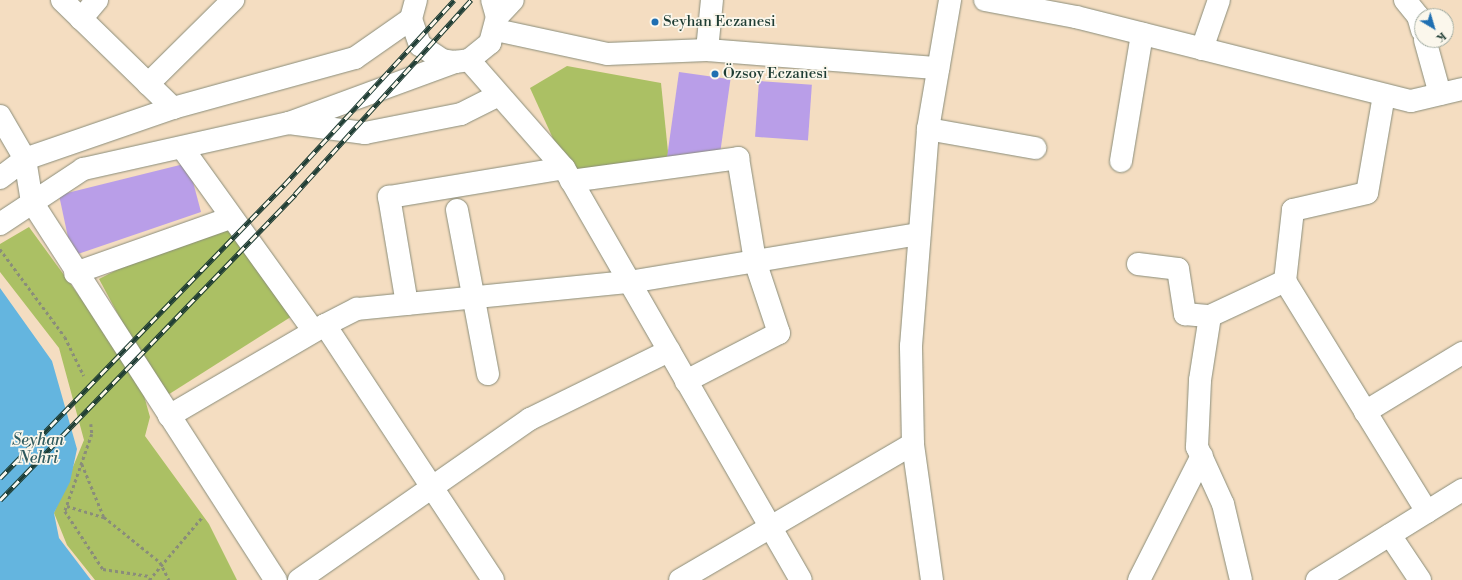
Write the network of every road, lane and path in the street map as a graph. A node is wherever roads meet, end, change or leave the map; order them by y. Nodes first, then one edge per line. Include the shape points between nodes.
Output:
1 (62, 0) edge
2 (97, 0) edge
3 (233, 0) edge
4 (513, 0) edge
5 (712, 0) edge
6 (950, 0) edge
7 (985, 0) edge
8 (1218, 0) edge
9 (1405, 0) edge
10 (414, 10) edge
11 (1414, 11) edge
12 (495, 16) edge
13 (81, 19) junction
14 (1142, 34) junction
15 (1427, 48) edge
16 (1202, 49) junction
17 (707, 50) junction
18 (462, 61) junction
19 (938, 68) junction
20 (148, 84) junction
21 (1462, 89) edge
22 (1440, 94) junction
23 (499, 95) junction
24 (1384, 95) junction
25 (173, 108) junction
26 (0, 116) edge
27 (289, 123) junction
28 (928, 129) junction
29 (1035, 148) dead end
30 (183, 149) junction
31 (25, 159) junction
32 (1121, 161) dead end
33 (567, 174) junction
34 (0, 178) edge
35 (32, 202) junction
36 (457, 210) dead end
37 (230, 218) junction
38 (0, 224) edge
39 (919, 234) junction
40 (0, 249) edge
41 (755, 261) junction
42 (1138, 264) dead end
43 (75, 273) junction
44 (1285, 281) junction
45 (629, 282) junction
46 (474, 298) junction
47 (407, 304) junction
48 (1210, 316) junction
49 (319, 328) junction
50 (669, 351) junction
51 (1462, 353) edge
52 (488, 374) dead end
53 (84, 376) dead end
54 (686, 381) junction
55 (1365, 412) junction
56 (169, 416) junction
57 (91, 424) dead end
58 (913, 444) junction
59 (1202, 456) junction
60 (81, 464) junction
61 (432, 488) junction
62 (1462, 490) edge
63 (66, 506) junction
64 (1427, 512) junction
65 (104, 517) junction
66 (202, 517) dead end
67 (769, 525) junction
68 (1390, 535) junction
69 (149, 576) junction
70 (149, 580) edge
71 (169, 580) edge
72 (276, 580) edge
73 (299, 580) edge
74 (493, 580) edge
75 (680, 580) edge
76 (801, 580) edge
77 (932, 580) edge
78 (1139, 580) edge
79 (1241, 580) edge
80 (1318, 580) edge
81 (1420, 580) edge

1 - 13 street
2 - 13 street
3 - 20 street
4 - 12 street
5 - 17 street
6 - 19 street
7 - 14 street
8 - 16 street
9 - 11 street
10 - 18 street via 420,45 442,60
10 - 25 street via 354,58
12 - 17 street via 607,54
12 - 18 street via 485,48
13 - 20 street
14 - 16 street
14 - 32 street
15 - 22 street
16 - 24 street
17 - 19 street
18 - 23 street
18 - 27 street
19 - 28 street
20 - 25 street
21 - 22 street
22 - 24 street via 1412,101
23 - 27 street via 462,114 365,134
23 - 33 street
24 - 44 street via 1367,194 1293,210
25 - 31 street
26 - 31 street
27 - 30 street
28 - 29 street
28 - 39 street
30 - 35 street via 83,169
30 - 37 street
31 - 34 street
31 - 35 street
33 - 41 street via 738,158
33 - 45 street
33 - 47 street via 389,197
35 - 38 street
35 - 43 street
36 - 46 street
37 - 43 street
37 - 49 street
39 - 41 street
39 - 58 street via 911,346
40 - 53 path via 65,337
41 - 45 street
41 - 54 street via 779,333
42 - 48 street via 1178,268 1185,314
43 - 56 street
44 - 48 street
44 - 55 street
45 - 46 street
45 - 50 street
46 - 47 street
46 - 52 street
47 - 49 street via 357,309
48 - 59 street via 1200,380 1197,447
49 - 56 street
49 - 61 street
50 - 54 street
50 - 61 street via 530,419
51 - 55 street
54 - 67 street
55 - 64 street
56 - 72 street
57 - 60 path via 92,434
58 - 67 street
58 - 77 street
59 - 78 street
59 - 79 street via 1223,504
60 - 63 path
60 - 65 path
61 - 73 street
61 - 74 street
62 - 64 street
63 - 65 path
63 - 69 path via 65,511 103,569
64 - 68 street
65 - 71 path via 160,562
66 - 69 path
67 - 75 street
67 - 76 street
68 - 80 street
68 - 81 street
69 - 70 path

